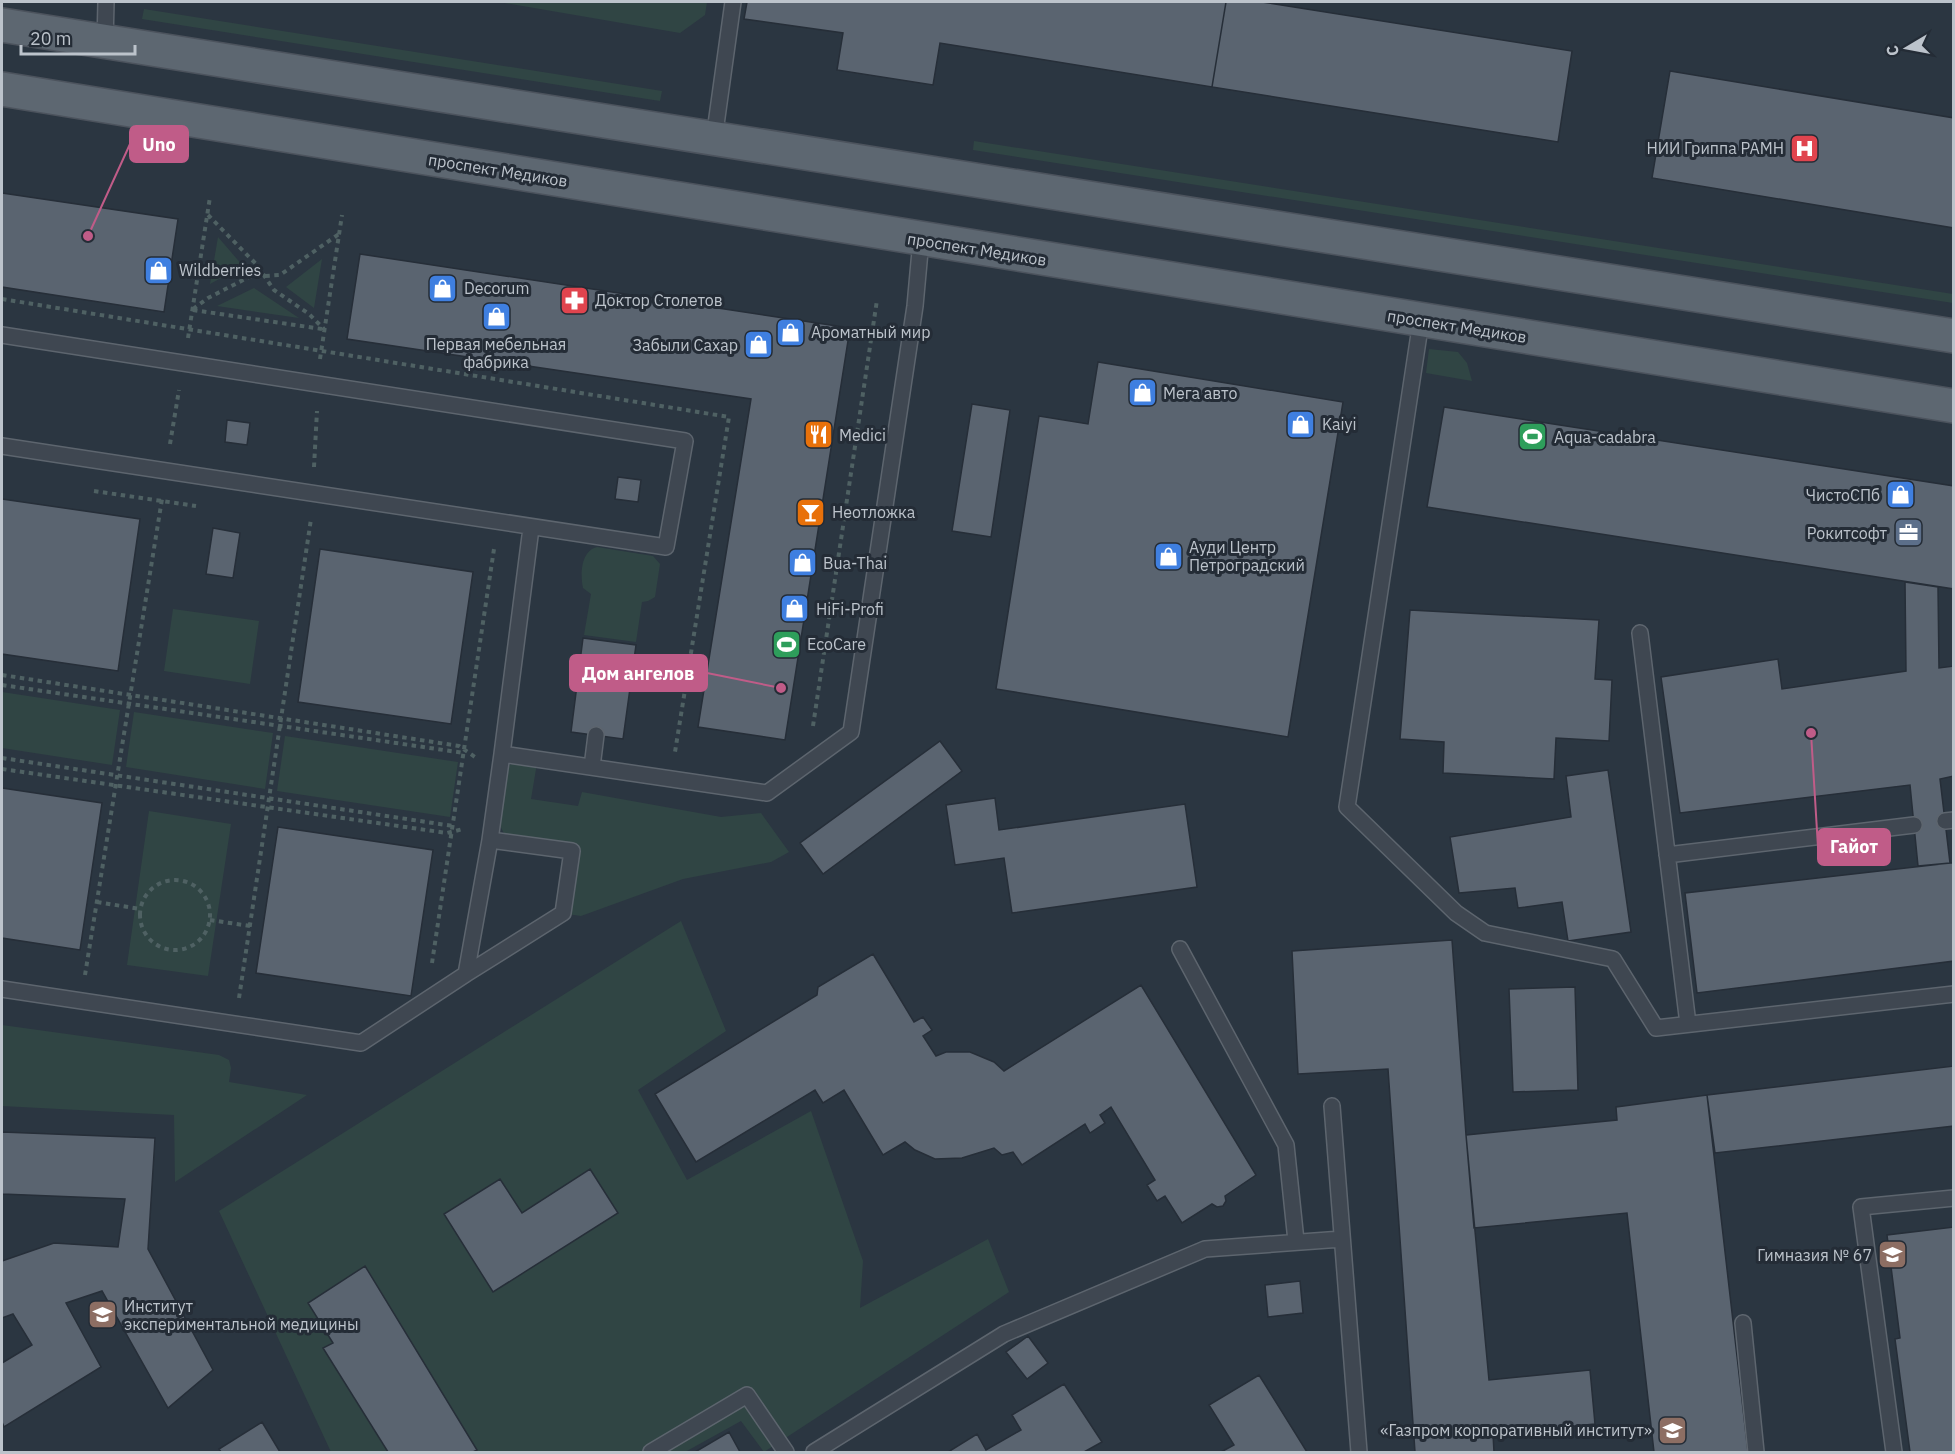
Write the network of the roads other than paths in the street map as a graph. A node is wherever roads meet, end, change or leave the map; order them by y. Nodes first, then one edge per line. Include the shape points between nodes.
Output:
1 (106, 2) edge
2 (733, 2) edge
3 (2, 25) edge
4 (105, 42) junction
5 (2, 89) edge
6 (714, 138) junction
7 (921, 240) junction
8 (1421, 321) junction
9 (2, 335) edge
10 (1953, 336) edge
11 (1953, 406) edge
12 (2, 446) edge
13 (531, 528) junction
14 (1640, 633) dead end
15 (596, 735) dead end
16 (502, 754) junction
17 (592, 767) junction
18 (1914, 825) dead end
19 (490, 840) junction
20 (1667, 855) junction
21 (1180, 949) dead end
22 (466, 974) junction
23 (2, 989) edge
24 (1953, 994) edge
25 (1688, 1024) junction
26 (1332, 1106) dead end
27 (1953, 1198) edge
28 (1342, 1239) junction
29 (1296, 1241) junction
30 (1743, 1323) dead end
31 (651, 1452) edge
32 (786, 1452) edge
33 (814, 1452) edge
34 (1359, 1452) edge
35 (1756, 1452) edge
36 (1894, 1452) edge

1 - 4 lane
2 - 6 lane
3 - 4 main road
4 - 6 main road
5 - 7 main road, проспект Медиков
6 - 10 main road
7 - 8 main road, проспект Медиков
7 - 17 lane via 915,306 851,732 767,794
8 - 11 main road, проспект Медиков
8 - 25 lane via 1347,807 1456,913 1485,933 1613,959 1656,1028
9 - 13 lane via 685,441 666,547
12 - 13 lane
13 - 16 lane
14 - 20 lane
15 - 17 lane
16 - 17 lane
16 - 19 lane
18 - 20 lane
19 - 22 lane
19 - 22 lane via 572,851 563,913
20 - 25 lane
21 - 29 lane via 1286,1144
22 - 23 lane via 362,1043
24 - 25 lane
26 - 28 lane
27 - 36 lane via 1861,1207
28 - 29 lane
28 - 34 lane
29 - 33 lane via 1205,1249 1004,1334
30 - 35 lane
31 - 32 lane via 747,1395

